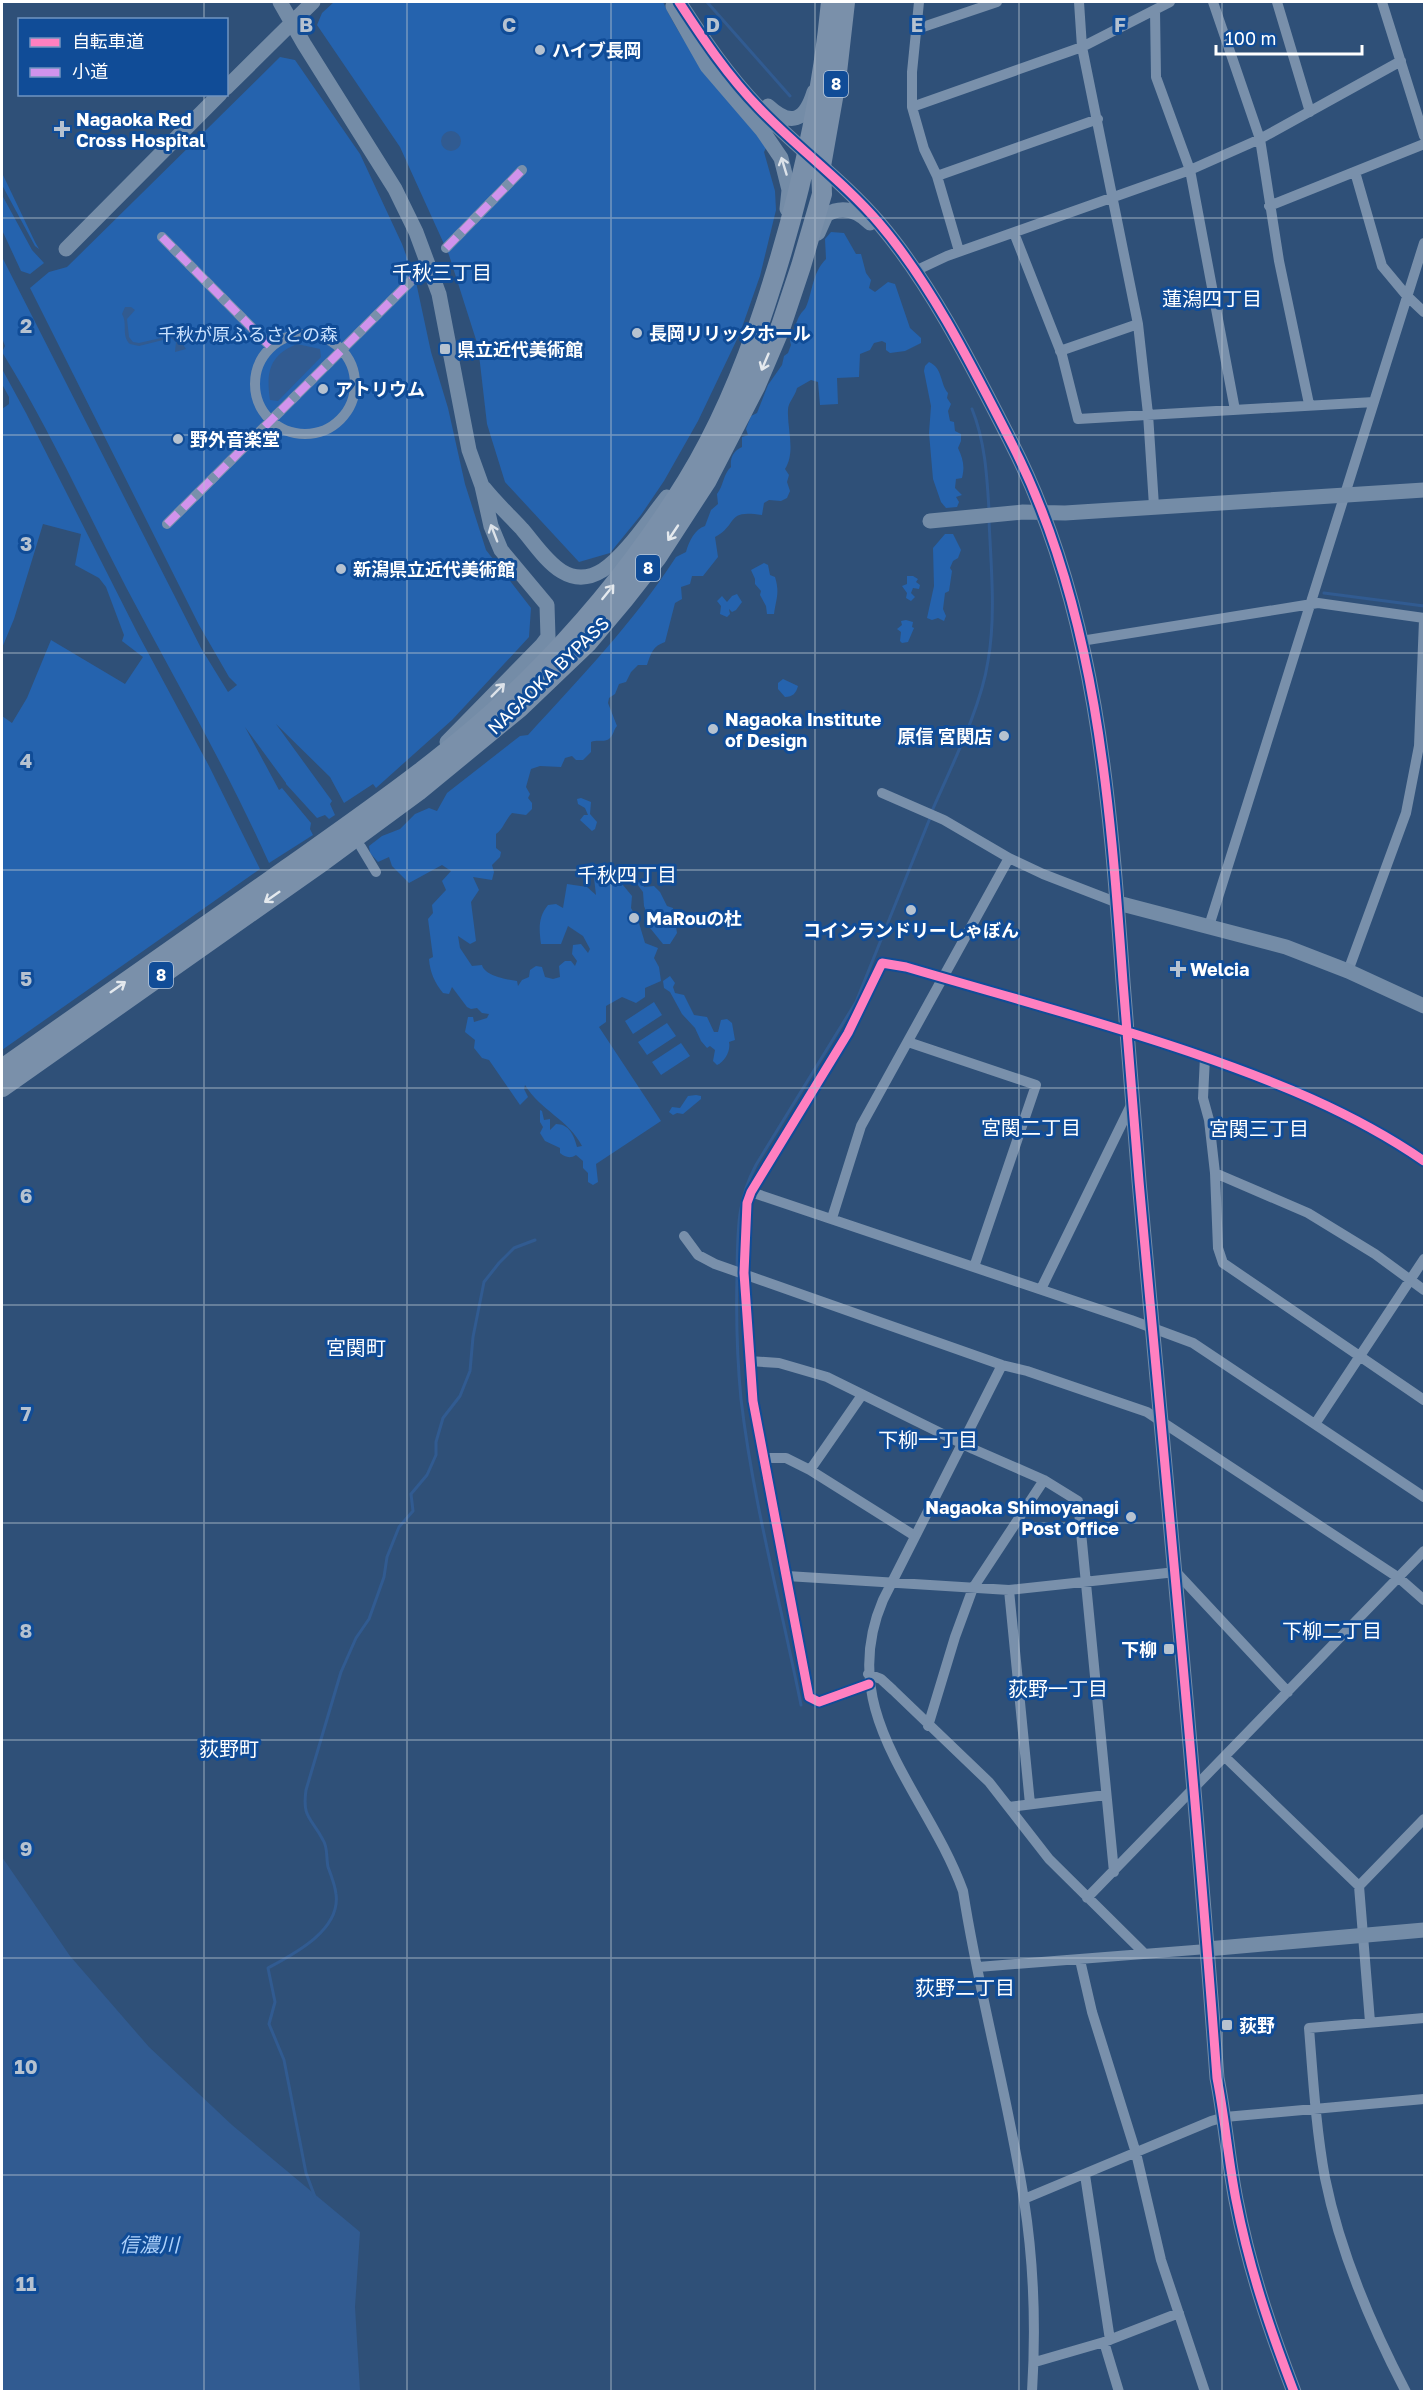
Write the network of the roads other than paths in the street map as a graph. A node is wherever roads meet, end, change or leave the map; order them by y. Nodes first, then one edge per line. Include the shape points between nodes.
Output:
1 (280, 2) edge
2 (313, 2) edge
3 (677, 2) edge
4 (831, 2) edge
5 (845, 2) edge
6 (919, 2) edge
7 (997, 2) edge
8 (1079, 2) edge
9 (1170, 2) edge
10 (1213, 2) edge
11 (1277, 2) edge
12 (1382, 2) edge
13 (1155, 10) junction
14 (292, 23) junction
15 (917, 29) junction
16 (827, 44) junction
17 (1082, 47) junction
18 (1401, 61) junction
19 (228, 86) edge
20 (218, 96) edge
21 (912, 107) junction
22 (1310, 112) junction
23 (1098, 119) junction
24 (1424, 132) edge
25 (1260, 139) junction
26 (1425, 144) edge
27 (814, 160) junction
28 (522, 170) dead end
29 (1190, 170) junction
30 (1355, 172) junction
31 (937, 176) junction
32 (1111, 198) junction
33 (1269, 206) junction
34 (1014, 233) junction
35 (162, 237) dead end
36 (1425, 243) edge
37 (446, 248) dead end
38 (66, 249) dead end
39 (959, 251) junction
40 (779, 265) junction
41 (915, 271) junction
42 (414, 278) dead end
43 (1407, 296) junction
44 (1425, 312) edge
45 (1138, 324) junction
46 (781, 326) junction
47 (271, 347) junction
48 (342, 348) junction
49 (1060, 351) junction
50 (1374, 402) junction
51 (1309, 404) junction
52 (1235, 410) junction
53 (723, 413) junction
54 (1148, 414) junction
55 (270, 421) junction
56 (1000, 424) junction
57 (482, 486) junction
58 (1425, 490) edge
59 (1345, 495) junction
60 (1154, 506) junction
61 (1041, 513) junction
62 (930, 521) dead end
63 (167, 524) dead end
64 (1310, 603) junction
65 (1425, 619) edge
66 (1081, 641) junction
67 (414, 777) junction
68 (882, 794) dead end
69 (361, 847) dead end
70 (316, 857) junction
71 (1009, 858) junction
72 (376, 872) dead end
73 (1118, 903) junction
74 (1209, 926) junction
75 (1348, 971) junction
76 (943, 978) junction
77 (1425, 1006) edge
78 (1126, 1031) junction
79 (908, 1042) junction
80 (1205, 1057) junction
81 (2, 1069) edge
82 (2, 1087) edge
83 (1133, 1100) junction
84 (1425, 1161) edge
85 (1215, 1173) junction
86 (751, 1192) junction
87 (832, 1218) junction
88 (684, 1236) dead end
89 (1425, 1259) edge
90 (974, 1267) junction
91 (744, 1273) junction
92 (1411, 1280) junction
93 (1041, 1289) junction
94 (1425, 1290) edge
95 (1152, 1328) junction
96 (1360, 1356) junction
97 (750, 1361) junction
98 (1002, 1365) junction
99 (862, 1395) junction
100 (1425, 1400) edge
101 (1160, 1419) junction
102 (1315, 1424) junction
103 (962, 1443) junction
104 (763, 1458) junction
105 (810, 1470) junction
106 (1044, 1480) junction
107 (1425, 1497) edge
108 (915, 1536) junction
109 (1425, 1551) edge
110 (1176, 1572) junction
111 (787, 1576) junction
112 (1399, 1578) junction
113 (891, 1582) junction
114 (1086, 1582) junction
115 (973, 1588) junction
116 (1009, 1590) junction
117 (1425, 1600) edge
118 (869, 1679) junction
119 (1288, 1692) junction
120 (928, 1726) junction
121 (1225, 1757) junction
122 (1192, 1791) junction
123 (1106, 1795) junction
124 (1030, 1804) junction
125 (1008, 1807) junction
126 (1425, 1819) edge
127 (1114, 1872) junction
128 (1359, 1886) junction
129 (1087, 1898) junction
130 (1425, 1930) edge
131 (1363, 1935) junction
132 (1208, 1949) junction
133 (1145, 1954) junction
134 (1080, 1960) junction
135 (978, 1967) junction
136 (1425, 2018) edge
137 (1370, 2022) junction
138 (1425, 2099) edge
139 (1315, 2108) junction
140 (1225, 2117) junction
141 (1136, 2153) junction
142 (1085, 2175) junction
143 (1024, 2199) junction
144 (1179, 2313) junction
145 (1107, 2341) junction
146 (1035, 2362) junction
147 (1032, 2391) edge
148 (1119, 2391) edge
149 (1205, 2391) edge
150 (1294, 2391) edge
151 (1406, 2391) edge

1 - 14 street
2 - 14 street
3 - 16 street via 702,25 765,103 782,117 798,118 810,104
3 - 27 street via 744,91
40 -> 3 street via 789,190 781,158 707,66 675,13
4 - 16 highway, NAGAOKA BYPASS / 8
5 - 27 highway, NAGAOKA BYPASS / 8 via 836,81
6 - 15 street
7 - 15 street
8 - 17 street
9 - 13 street
10 - 25 street
11 - 22 street
12 - 18 street
13 - 17 street
13 - 29 street via 1156,78
14 - 19 street
14 - 57 street via 395,189 416,232 439,294 468,443
15 - 21 street
16 - 27 highway, NAGAOKA BYPASS / 8
17 - 21 street
17 - 23 street
18 - 22 street
18 - 24 street
20 - 38 street
21 - 31 street via 924,149
22 - 25 street
23 - 31 street
23 - 32 street
25 - 29 street
25 - 33 street
26 - 30 street
27 - 40 highway, NAGAOKA BYPASS / 8
27 - 41 street via 873,217
27 - 46 highway, NAGAOKA BYPASS / 8 via 822,194
28 - 37 street
29 - 32 street
29 - 52 street
30 - 33 street
30 - 43 street via 1382,266
31 - 39 street
32 - 34 street
32 - 45 street
33 - 51 street
34 - 39 street
34 - 49 street
35 - 47 street
36 - 43 street
39 - 41 street
40 - 53 highway, NAGAOKA BYPASS / 8 via 757,333
41 - 56 street
42 - 48 street
43 - 44 street
43 - 50 street
45 - 49 street
45 - 54 street
46 - 56 street via 795,305 826,215 838,210 856,212 890,245
46 -> 70 highway, NAGAOKA BYPASS / 8 via 706,480 657,557 586,643 519,708 418,791
47 - 48 street via 280,340 307,333 329,339
47 - 55 street via 257,368 255,379 262,411
48 - 55 street
48 - 55 street via 351,360 356,386 340,421 304,435 293,434
49 - 54 street via 1078,419
50 - 51 street
50 - 59 street
51 - 52 street
52 - 54 street
53 - 57 street via 667,497 611,564 598,573 572,575 553,566
67 -> 53 highway, NAGAOKA BYPASS / 8 via 525,684 585,620 662,520
54 - 60 street
55 - 63 street
56 - 61 street
67 -> 57 street via 548,637 547,606 501,550
58 - 59 street
59 - 60 street
59 - 64 street
60 - 61 street
61 - 62 street
61 - 66 street via 1063,573
64 - 65 street
64 - 66 street
64 - 74 street
65 - 75 street via 1419,746 1406,813
66 - 73 street via 1097,726
67 - 70 highway, NAGAOKA BYPASS / 8
68 - 71 street via 944,820
69 - 72 street
81 -> 70 highway, NAGAOKA BYPASS / 8
70 -> 82 highway, NAGAOKA BYPASS / 8
71 - 73 street
71 - 76 street
73 - 74 street
73 - 78 street
74 - 75 street via 1286,947
75 - 77 street
76 - 78 street
76 - 79 street
76 - 86 street via 882,963 848,1033
78 - 80 street
78 - 83 street
79 - 87 street via 861,1126
79 - 90 street via 1036,1085
80 - 84 street via 1350,1116
80 - 85 street via 1203,1098
83 - 93 street
83 - 95 street
85 - 92 street via 1308,1213
85 - 96 street via 1218,1248 1223,1263
86 - 87 street
86 - 91 street via 747,1203
87 - 90 street
88 - 91 street via 703,1259
89 - 92 street
90 - 93 street
91 - 97 street
91 - 98 street
92 - 94 street
92 - 96 street
93 - 95 street
95 - 101 street
95 - 102 street via 1193,1343
96 - 100 street
96 - 102 street
97 - 99 street via 813,1371
97 - 104 street
98 - 101 street
98 - 103 street
99 - 103 street
99 - 105 street
101 - 110 street
101 - 112 street
102 - 107 street
103 - 106 street
103 - 108 street
104 - 105 street via 786,1458
104 - 111 street
105 - 108 street
106 - 114 street via 1078,1501
106 - 115 street
108 - 113 street
109 - 112 street
110 - 114 street
110 - 119 street
110 - 122 street
111 - 113 street
111 - 118 street via 809,1697 819,1702
112 - 117 street
112 - 119 street
113 - 115 street
113 - 118 street via 873,1628
114 - 116 street
114 - 123 street
115 - 116 street
115 - 120 street
116 - 124 street
118 - 120 street via 881,1679
118 - 135 street via 877,1720 953,1863 963,1891
119 - 121 street
120 - 125 street via 988,1782
121 - 122 street
121 - 128 street
122 - 127 street
122 - 132 street
123 - 124 street
123 - 127 street
124 - 125 street
125 - 129 street via 1049,1859
126 - 128 street
127 - 129 street
128 - 131 street
129 - 133 street
130 - 131 street
131 - 132 street
131 - 137 street
132 - 133 street
132 - 140 street via 1217,2078
133 - 134 street
134 - 135 street
134 - 141 street via 1095,2023
135 - 143 street
136 - 137 street
137 - 139 street via 1309,2028
138 - 139 street
139 - 140 street
139 - 151 street via 1326,2179 1340,2234 1363,2300
140 - 141 street
140 - 150 street via 1229,2163 1249,2259 1259,2298
141 - 142 street
141 - 144 street via 1161,2260
142 - 143 street
142 - 145 street
143 - 146 street via 1034,2289
144 - 145 street
144 - 149 street
145 - 146 street
145 - 148 street
146 - 147 street

